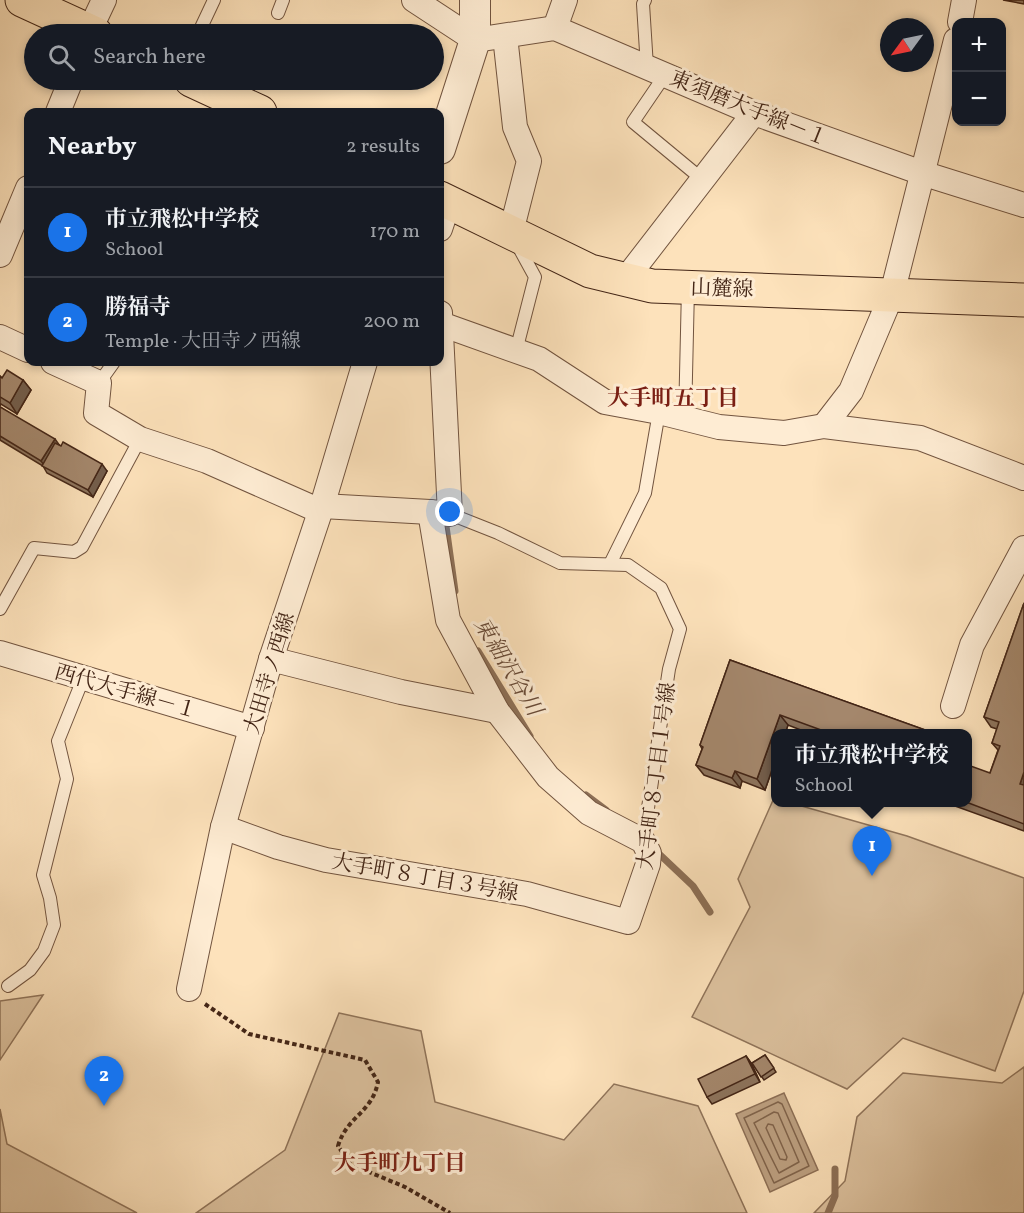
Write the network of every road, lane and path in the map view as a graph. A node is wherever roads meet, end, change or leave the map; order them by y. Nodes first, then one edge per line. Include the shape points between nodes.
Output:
1 (22, 0) edge
2 (104, 0) edge
3 (214, 0) edge
4 (284, 0) edge
5 (414, 0) edge
6 (475, 0) edge
7 (565, 0) edge
8 (645, 0) edge
9 (964, 0) edge
10 (278, 13) dead end
11 (961, 18) edge
12 (72, 24) edge
13 (95, 24) edge
14 (203, 24) edge
15 (555, 28) junction
16 (505, 36) junction
17 (475, 40) junction
18 (952, 61) edge
19 (656, 71) junction
20 (67, 90) edge
21 (211, 90) edge
22 (60, 108) edge
23 (246, 108) edge
24 (754, 113) junction
25 (444, 137) edge
26 (925, 174) junction
27 (703, 180) junction
28 (24, 198) edge
29 (1024, 205) edge
30 (444, 210) edge
31 (511, 232) junction
32 (0, 255) edge
33 (625, 280) junction
34 (688, 287) junction
35 (892, 294) junction
36 (1024, 300) edge
37 (444, 320) edge
38 (0, 337) edge
39 (24, 348) edge
40 (516, 351) junction
41 (62, 366) edge
42 (111, 366) edge
43 (364, 366) edge
44 (440, 366) edge
45 (99, 383) junction
46 (659, 412) junction
47 (685, 419) junction
48 (824, 426) junction
49 (140, 439) junction
50 (1024, 478) edge
51 (321, 508) junction
52 (440, 513) junction
53 (1024, 548) edge
54 (610, 564) junction
55 (0, 609) edge
56 (0, 653) edge
57 (271, 659) junction
58 (83, 679) junction
59 (953, 706) dead end
60 (497, 711) junction
61 (252, 728) junction
62 (223, 827) junction
63 (645, 832) junction
64 (628, 922) joint
65 (8, 986) dead end
66 (189, 989) joint
67 (450, 1213) edge

1 - 12 main road
2 - 13 street
3 - 14 lane
4 - 10 lane
5 - 17 street
6 - 17 street
7 - 15 street
8 - 19 lane
9 - 11 street
15 - 16 street
15 - 19 street, 東須磨大手線－１
16 - 17 street
16 - 31 street via 515,127 529,162
17 - 25 street
18 - 26 street
19 - 24 street, 東須磨大手線－１
19 - 27 lane via 633,122
20 - 22 street
21 - 23 main road
24 - 26 street, 東須磨大手線－１
24 - 27 street
26 - 29 street, 東須磨大手線－１
26 - 35 street
27 - 33 street
28 - 32 street
30 - 31 main road, 山麓線
31 - 33 main road, 山麓線 via 590,272
31 - 40 lane via 535,277
33 - 34 main road, 山麓線
34 - 35 main road, 山麓線
34 - 47 lane
35 - 36 main road, 山麓線
35 - 48 street via 852,392
37 - 40 street
38 - 39 street
40 - 46 street via 539,359 605,402
41 - 45 street
42 - 45 lane
43 - 51 street, 大田寺ノ西線
44 - 52 street
45 - 49 street via 96,412
46 - 47 street
46 - 54 lane via 645,493
47 - 48 street via 719,427 784,433
48 - 50 street via 920,438
49 - 51 street via 207,461
49 - 55 lane via 82,547 74,552 34,548
51 - 52 street
51 - 57 street, 大田寺ノ西線
52 - 54 lane via 498,533 560,563
52 - 60 street via 448,620
53 - 59 street via 972,645
54 - 63 lane, 大手町８丁目１号線 via 628,565 661,588 680,628 669,669
56 - 58 street, 西代大手線－１
57 - 60 street via 401,692
57 - 61 street, 大田寺ノ西線
58 - 61 street, 西代大手線－１
58 - 65 lane via 58,741 67,779 43,875 54,925 44,951 30,970
60 - 63 street via 548,777 589,813
61 - 62 street, 大田寺ノ西線
62 - 64 street, 大手町８丁目３号線 via 326,860 527,894
62 - 66 street, 大田寺ノ西線
63 - 64 street, 大手町８丁目１号線 via 648,864
66 - 67 path via 249,1034 365,1060 378,1082 375,1099 343,1130 338,1146 350,1164 405,1186

